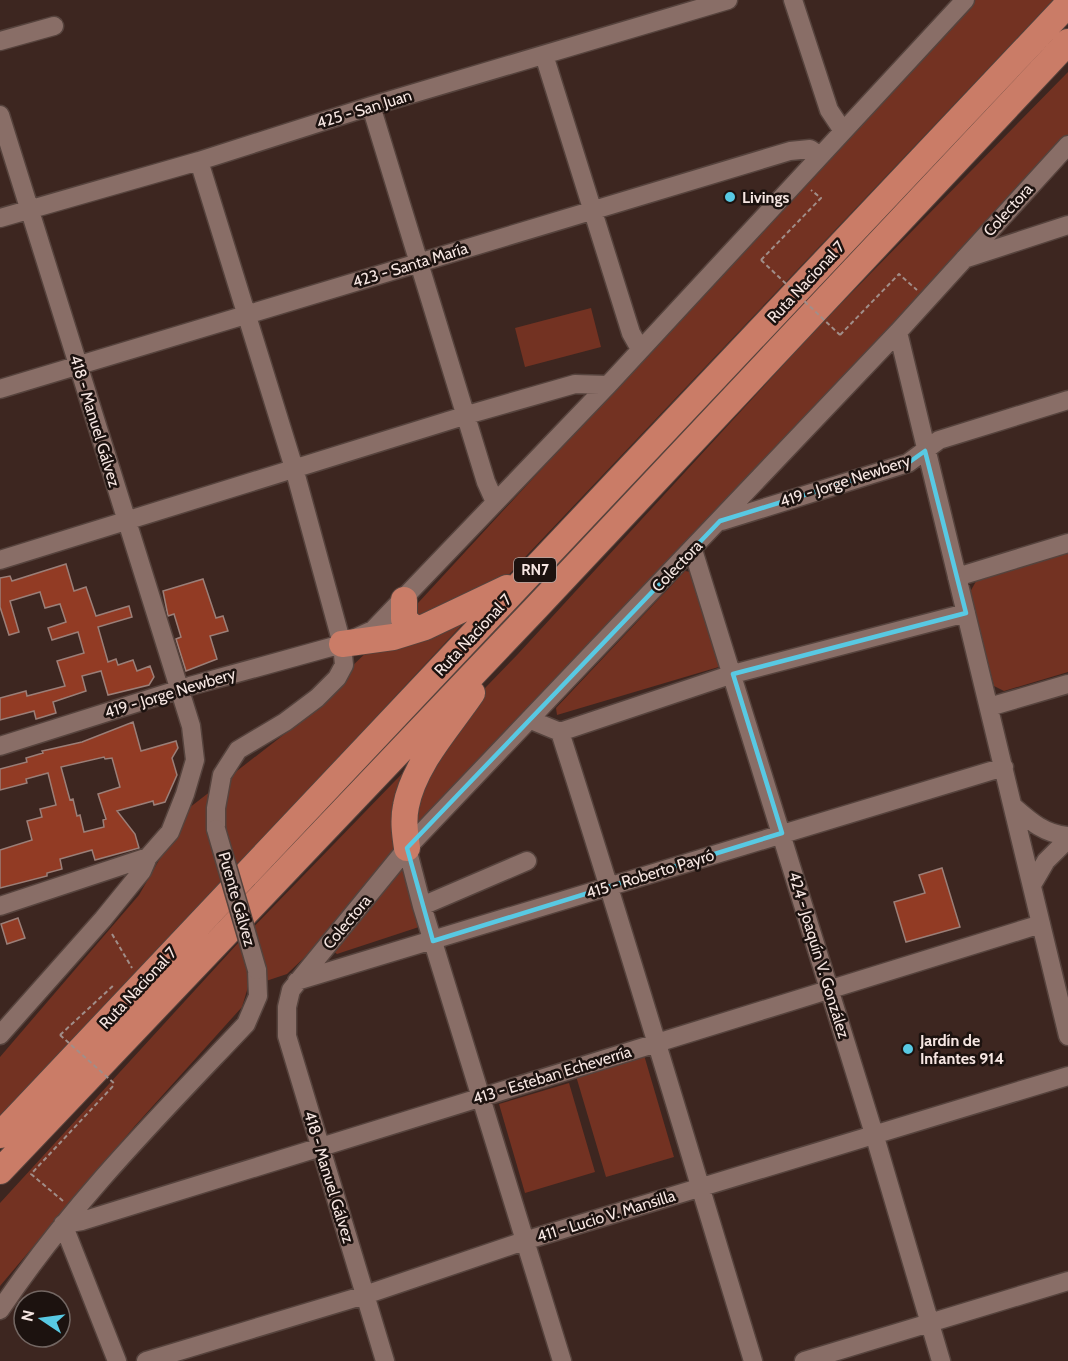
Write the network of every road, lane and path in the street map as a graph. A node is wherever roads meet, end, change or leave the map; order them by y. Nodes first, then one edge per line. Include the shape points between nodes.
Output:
1 (728, 0) edge
2 (793, 0) edge
3 (965, 0) edge
4 (1058, 0) edge
5 (1068, 4) edge
6 (54, 26) dead end
7 (0, 41) edge
8 (1068, 42) edge
9 (1068, 55) edge
10 (544, 56) junction
11 (983, 94) junction
12 (371, 106) junction
13 (0, 115) edge
14 (998, 118) junction
15 (843, 130) junction
16 (1068, 145) edge
17 (819, 155) junction
18 (199, 161) junction
19 (798, 178) junction
20 (29, 209) junction
21 (594, 209) junction
22 (0, 218) edge
23 (1068, 225) edge
24 (963, 260) junction
25 (420, 262) junction
26 (927, 299) junction
27 (247, 314) junction
28 (898, 332) junction
29 (640, 349) junction
30 (78, 365) junction
31 (608, 385) junction
32 (0, 389) edge
33 (1068, 400) edge
34 (467, 415) junction
35 (925, 451) junction
36 (294, 468) junction
37 (495, 502) junction
38 (126, 519) junction
39 (720, 521) junction
40 (1068, 543) edge
41 (693, 549) junction
42 (545, 559) junction
43 (0, 560) edge
44 (957, 577) junction
45 (404, 600) junction
46 (536, 608) junction
47 (966, 613) junction
48 (415, 629) junction
49 (342, 644) junction
50 (733, 674) junction
51 (1068, 684) edge
52 (178, 690) junction
53 (989, 707) junction
54 (531, 720) junction
55 (560, 732) junction
56 (0, 746) edge
57 (1004, 766) junction
58 (1014, 807) junction
59 (782, 833) junction
60 (1068, 838) edge
61 (407, 848) junction
62 (148, 857) junction
63 (527, 861) dead end
64 (1032, 885) junction
65 (610, 886) junction
66 (0, 906) edge
67 (422, 906) junction
68 (103, 919) junction
69 (1041, 924) junction
70 (433, 941) junction
71 (1049, 959) junction
72 (1068, 971) edge
73 (124, 975) dead end
74 (116, 982) dead end
75 (294, 986) junction
76 (830, 990) junction
77 (1067, 1022) edge
78 (0, 1035) edge
79 (655, 1043) junction
80 (1068, 1076) edge
81 (481, 1098) junction
82 (0, 1135) edge
83 (875, 1137) junction
84 (320, 1147) junction
85 (0, 1171) edge
86 (700, 1188) junction
87 (63, 1224) junction
88 (524, 1241) junction
89 (1068, 1281) edge
90 (365, 1295) junction
91 (0, 1310) edge
92 (928, 1322) junction
93 (117, 1361) edge
94 (146, 1361) edge
95 (385, 1361) edge
96 (562, 1361) edge
97 (753, 1361) edge
98 (804, 1361) edge
99 (941, 1361) edge

1 - 10 street, 425 - San Juan
2 - 15 street via 829,110
3 - 15 street
4 - 11 highway
5 - 11 highway, Ruta Nacional 7 / RN7
6 - 7 street
8 - 14 highway, Ruta Nacional 7 / RN7
9 - 14 highway
10 - 12 street, 425 - San Juan
10 - 21 street
11 - 42 highway, Ruta Nacional 7 / RN7
12 - 18 street, 425 - San Juan
12 - 25 street
13 - 20 street, 418 - Manuel Gálvez
14 - 46 highway, Ruta Nacional 7 / RN7
15 - 17 street
16 - 24 street, Colectora
17 - 19 street
17 - 21 street, 423 - Santa María via 810,149 790,151
18 - 20 street, 425 - San Juan
18 - 27 street
19 - 26 path, bridge via 821,198 761,260 840,335 899,274
19 - 29 street
20 - 22 street, 425 - San Juan
20 - 30 street, 418 - Manuel Gálvez
21 - 25 street, 423 - Santa María
21 - 29 street via 631,333
23 - 24 street
24 - 26 street, Colectora
25 - 27 street, 423 - Santa María
25 - 34 street
26 - 28 street, Colectora
27 - 30 street, 423 - Santa María
27 - 36 street
28 - 35 street
28 - 39 street, Colectora
29 - 31 street
30 - 32 street, 423 - Santa María
30 - 38 street, 418 - Manuel Gálvez
31 - 34 street via 575,384
31 - 37 street
33 - 35 street, 419 - Jorge Newbery via 939,440
34 - 36 street
34 - 37 street
35 - 39 street, 419 - Jorge Newbery via 908,463
35 - 44 street
36 - 38 street
36 - 49 street
37 - 45 street
38 - 43 street
38 - 52 street, 418 - Manuel Gálvez
39 - 41 street, Colectora
40 - 44 street
41 - 50 street, 424 - Joaquín V. González
41 - 54 street, Colectora
42 - 48 highway via 483,602
42 - 82 highway, Ruta Nacional 7 / RN7
44 - 47 street
45 - 48 highway via 404,619
45 - 49 street via 373,630
46 - 61 highway via 420,769 406,804
46 - 85 highway, Ruta Nacional 7 / RN7
47 - 50 street
47 - 53 street
48 - 49 highway via 393,637
49 - 52 street, 419 - Jorge Newbery
49 - 87 street, Puente Gálvez, bridge via 344,665 337,678 285,722 238,750 222,775 216,829 257,970 258,996 246,1024 95,1183
50 - 55 street
50 - 59 street, 424 - Joaquín V. González
51 - 53 street
52 - 56 street, 419 - Jorge Newbery
52 - 62 street, 418 - Manuel Gálvez via 191,726 195,760 170,832
53 - 57 street
54 - 55 street
54 - 61 street, Colectora
55 - 65 street
57 - 58 street
57 - 59 street, 415 - Roberto Payró
58 - 60 street via 1041,829
58 - 64 street
59 - 65 street, 415 - Roberto Payró
59 - 76 street, 424 - Joaquín V. González
60 - 64 street via 1046,861
61 - 67 street
61 - 75 street, Colectora
62 - 66 street
62 - 68 street via 142,871
63 - 67 street
64 - 69 street
65 - 70 street, 415 - Roberto Payró
65 - 79 street
67 - 70 street
68 - 73 path via 132,968
68 - 78 street
69 - 71 street
69 - 76 street, 413 - Esteban Echeverría
70 - 75 street, 415 - Roberto Payró
70 - 81 street
71 - 72 street
71 - 77 street
74 - 87 path, bridge via 60,1035 115,1084 31,1174 63,1199
75 - 84 street, 418 - Manuel Gálvez via 287,1007 288,1036
76 - 79 street, 413 - Esteban Echeverría
76 - 83 street, 424 - Joaquín V. González
79 - 81 street, 413 - Esteban Echeverría
79 - 86 street
80 - 83 street, 411 - Lucio V. Mansilla
81 - 84 street, 413 - Esteban Echeverría
81 - 88 street
83 - 86 street, 411 - Lucio V. Mansilla
83 - 92 street, 424 - Joaquín V. González
84 - 87 street, 413 - Esteban Echeverría
84 - 90 street, 418 - Manuel Gálvez
86 - 88 street, 411 - Lucio V. Mansilla
86 - 97 street
87 - 91 street
87 - 93 street
88 - 90 street, 411 - Lucio V. Mansilla
88 - 96 street
89 - 92 street
90 - 94 street, 411 - Lucio V. Mansilla
90 - 95 street, 418 - Manuel Gálvez
92 - 98 street
92 - 99 street, 424 - Joaquín V. González

